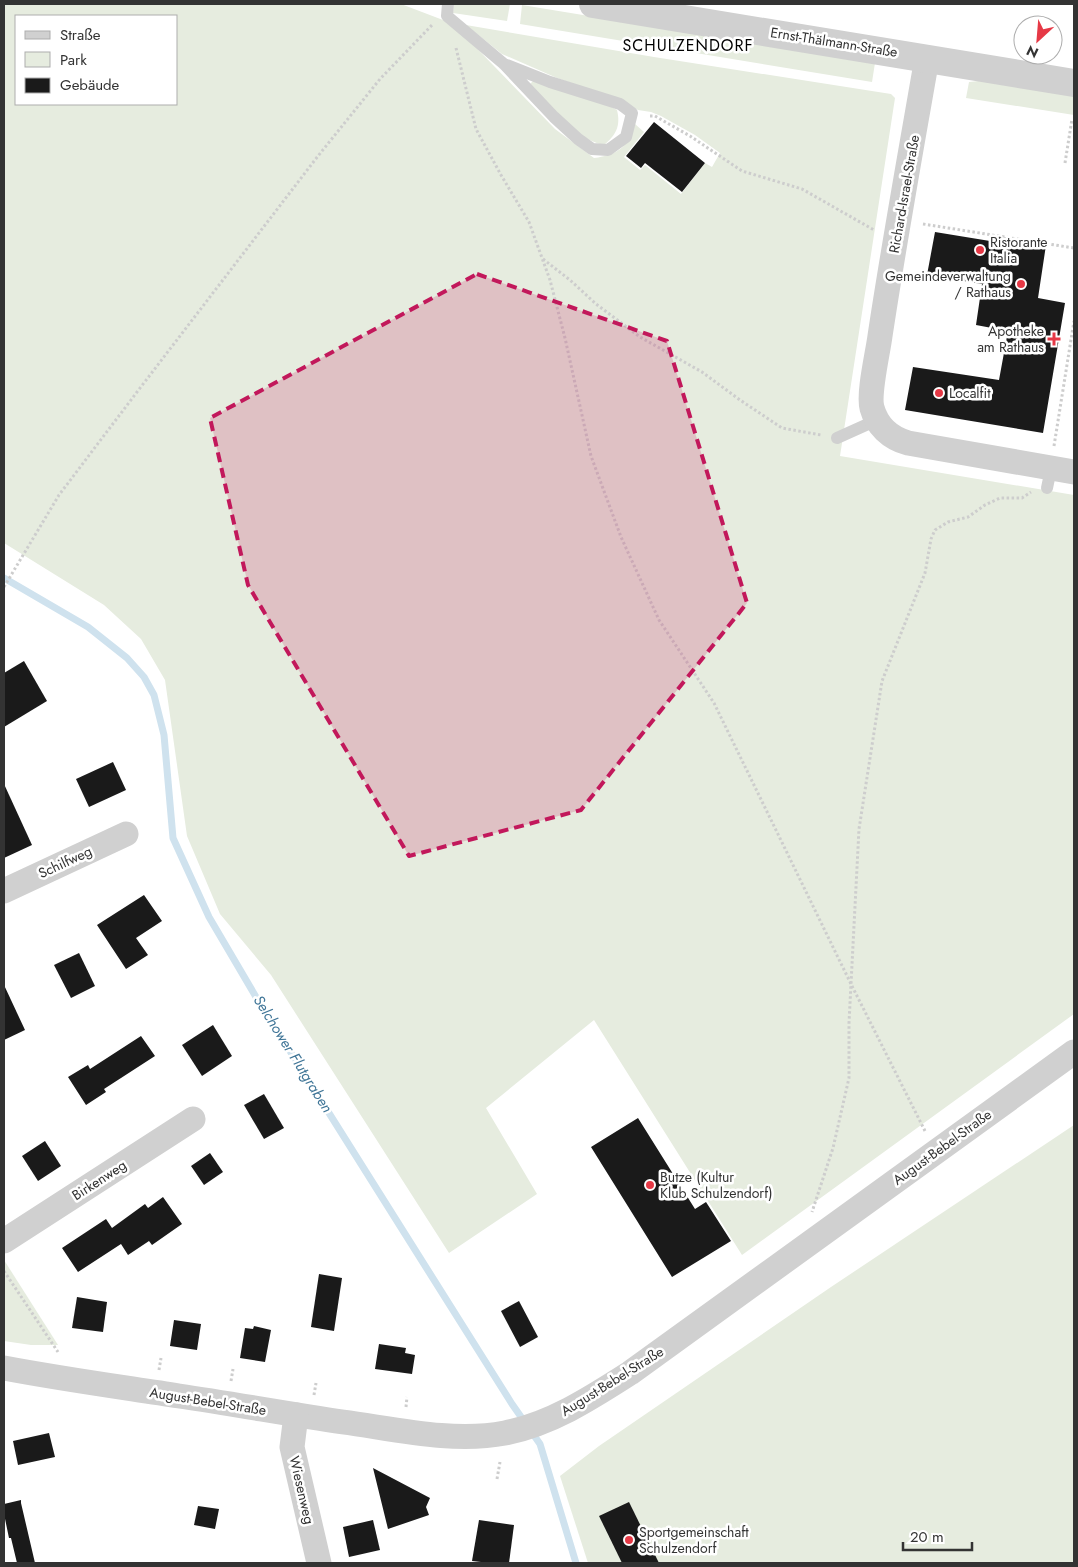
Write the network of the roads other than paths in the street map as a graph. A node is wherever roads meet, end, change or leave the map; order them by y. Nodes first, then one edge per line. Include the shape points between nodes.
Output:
1 (592, 4) edge
2 (447, 10) edge
3 (927, 58) junction
4 (504, 64) junction
5 (1074, 83) edge
6 (877, 420) junction
7 (837, 438) road end
8 (1058, 476) edge
9 (126, 834) dead end
10 (4, 891) edge
11 (1074, 1052) edge
12 (193, 1119) dead end
13 (4, 1241) edge
14 (4, 1368) edge
15 (296, 1415) junction
16 (319, 1563) edge

1 - 3 street, Ernst-Thälmann-Straße
2 - 4 lane
3 - 5 street, Ernst-Thälmann-Straße
3 - 6 street, Richard-Israel-Straße via 871,393 871,406
4 - 4 lane via 554,117 592,149 608,150 626,137 632,113 620,104
6 - 7 lane
6 - 8 street, Richard-Israel-Straße via 895,439
9 - 10 street, Schilfweg
11 - 15 street, August-Bebel-Straße via 630,1373 559,1415 503,1434 460,1438
12 - 13 street, Birkenweg
14 - 15 street, August-Bebel-Straße
15 - 16 street, Wiesenweg via 292,1447

